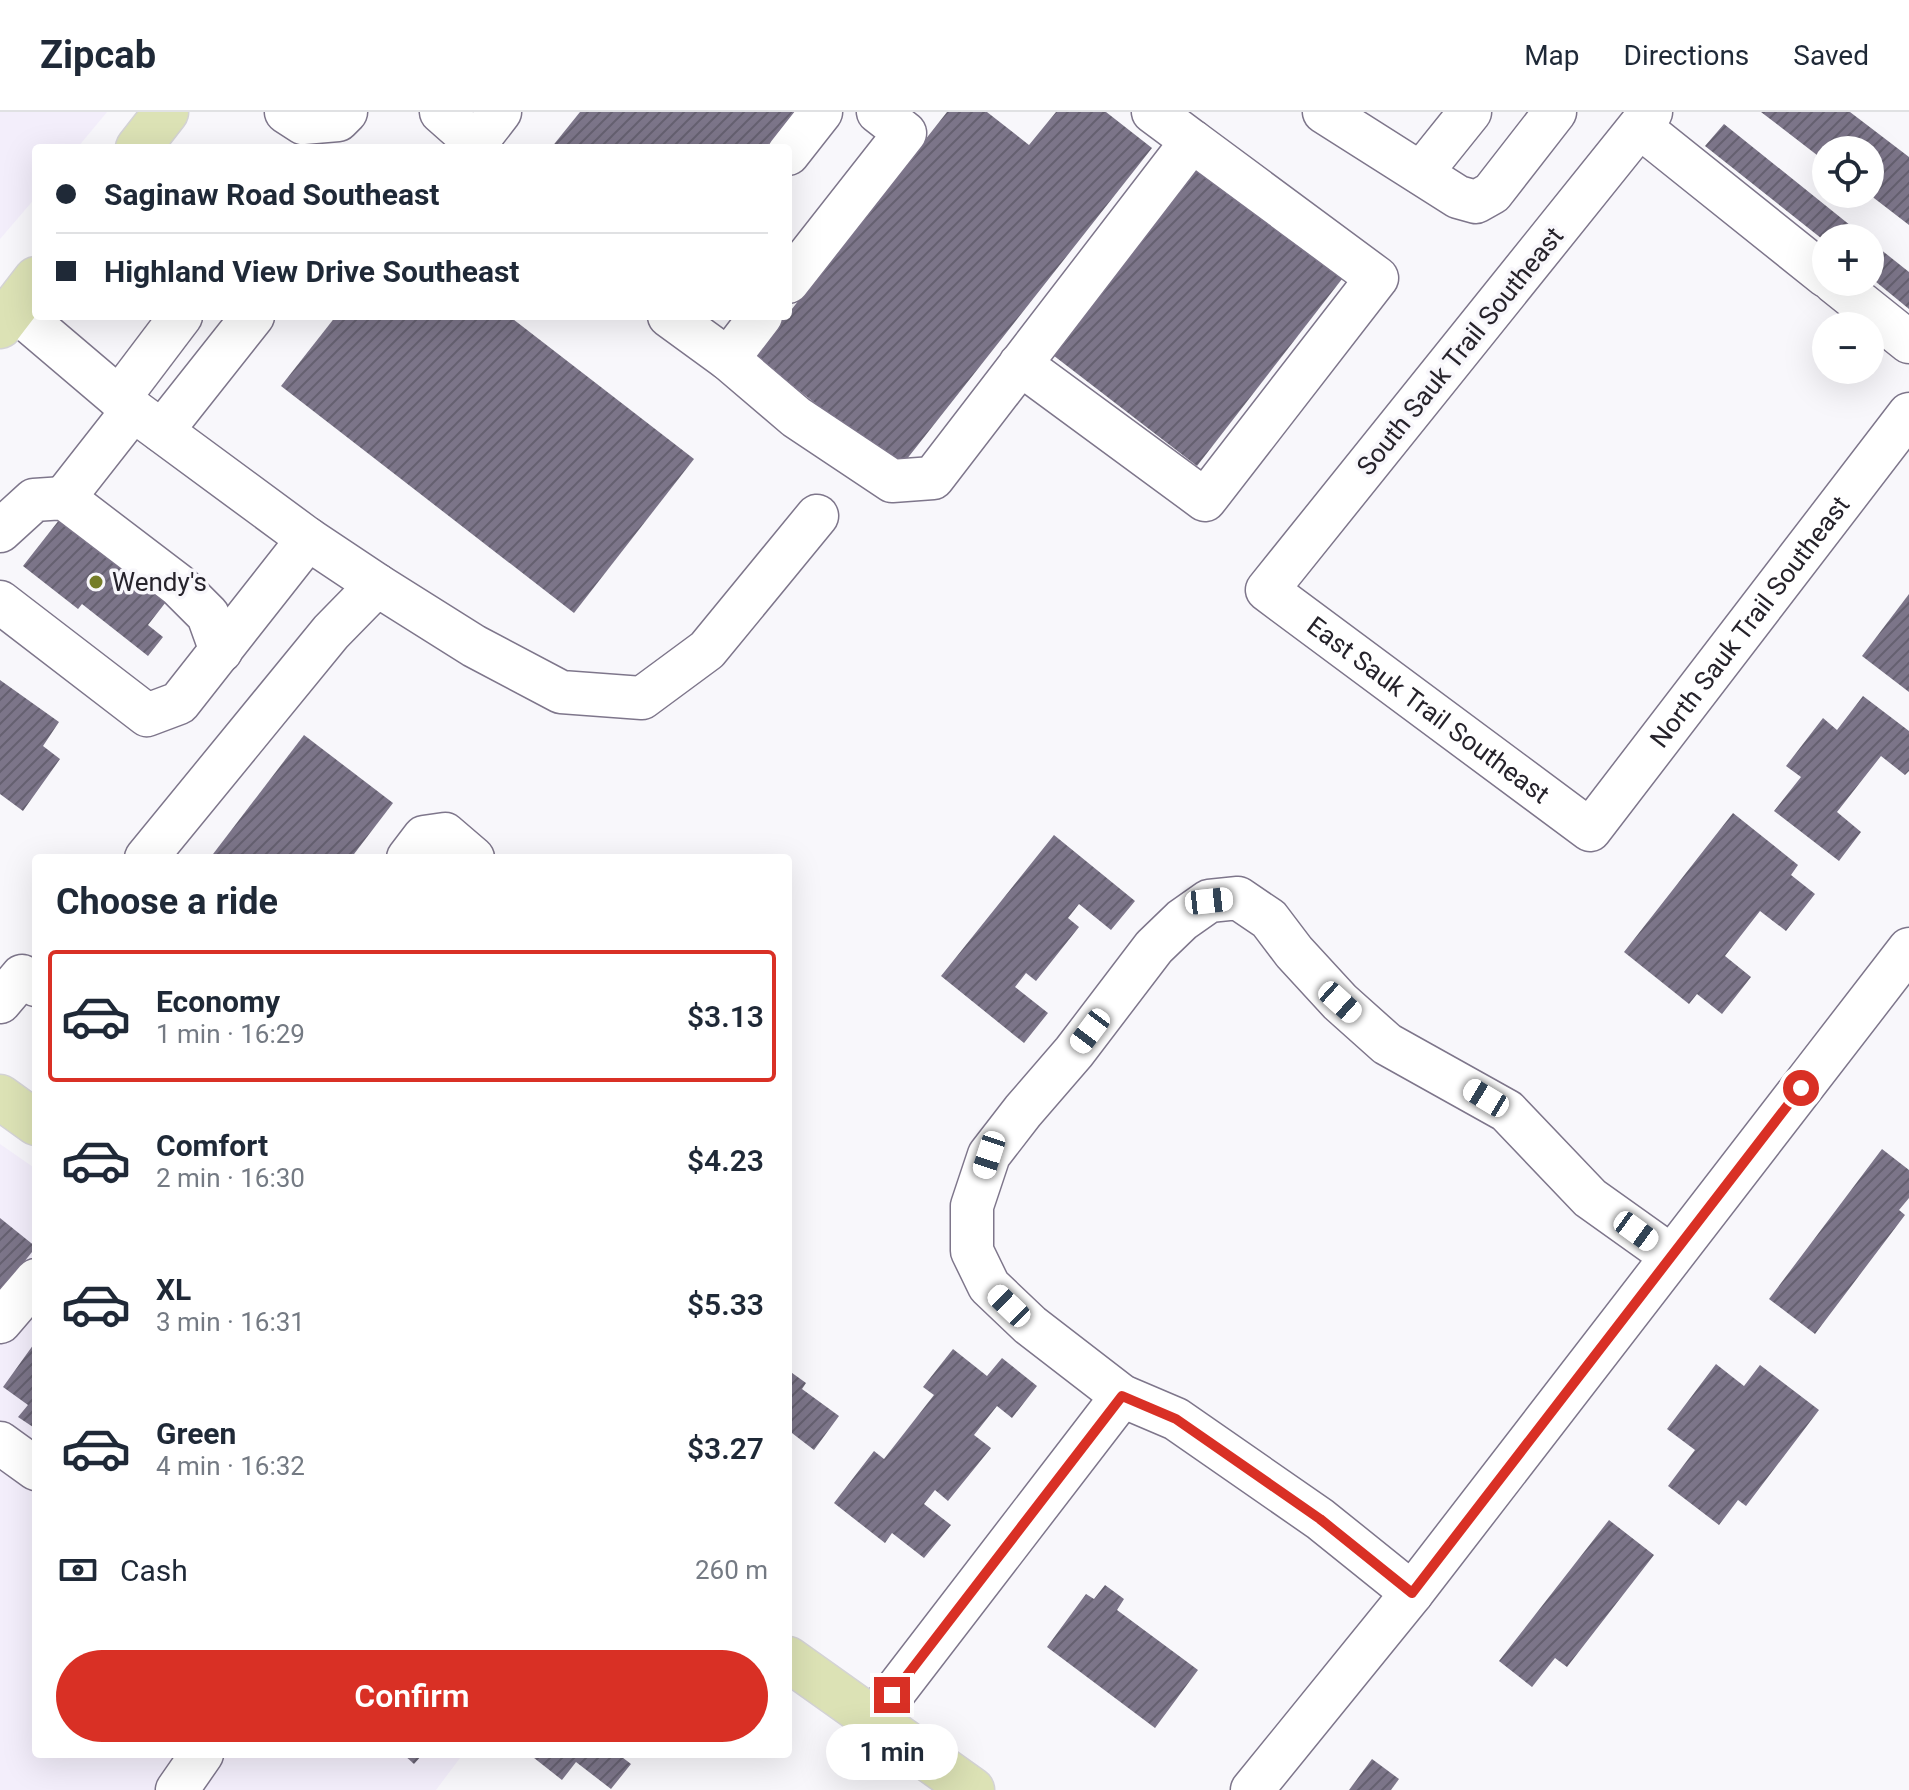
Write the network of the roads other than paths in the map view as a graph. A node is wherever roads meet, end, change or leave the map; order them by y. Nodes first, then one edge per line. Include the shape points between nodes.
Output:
1 (166, 112) edge
2 (286, 112) edge
3 (346, 112) edge
4 (441, 112) edge
5 (821, 112) edge
6 (878, 112) edge
7 (1153, 112) edge
8 (1324, 112) edge
9 (1470, 112) edge
10 (1555, 112) edge
11 (1646, 119) edge
12 (485, 134) edge
13 (1192, 141) junction
14 (141, 144) edge
15 (792, 149) edge
16 (1421, 173) junction
17 (1812, 264) edge
18 (792, 277) edge
19 (1852, 296) edge
20 (16, 304) edge
21 (32, 318) edge
22 (34, 320) edge
23 (179, 320) edge
24 (248, 320) edge
25 (674, 320) edge
26 (758, 320) edge
27 (1909, 342) edge
28 (728, 359) junction
29 (1020, 364) junction
30 (138, 413) junction
31 (1909, 414) edge
32 (64, 498) junction
33 (817, 516) dead end
34 (0, 531) edge
35 (308, 539) junction
36 (377, 585) junction
37 (1267, 590) joint
38 (0, 602) edge
39 (221, 651) junction
40 (1590, 830) joint
41 (149, 854) edge
42 (411, 854) edge
43 (468, 854) edge
44 (1909, 949) edge
45 (0, 1097) edge
46 (32, 1120) edge
47 (1670, 1255) junction
48 (32, 1285) edge
49 (0, 1322) edge
50 (1122, 1396) junction
51 (0, 1443) edge
52 (32, 1466) edge
53 (1412, 1593) junction
54 (792, 1662) edge
55 (873, 1720) junction
56 (199, 1758) edge
57 (177, 1790) edge
58 (972, 1790) edge
59 (1252, 1790) edge

1 - 14 main road
2 - 3 street via 303,123 338,120
4 - 12 street
5 - 15 street
6 - 18 street via 905,133
7 - 13 street
8 - 16 street
9 - 16 street
10 - 16 street via 1492,193 1476,202
11 - 17 street
11 - 37 street, South Sauk Trail Southeast
13 - 29 street
13 - 29 street via 1377,278 1205,500
19 - 27 street
20 - 21 street
22 - 30 street
23 - 30 street
24 - 30 street
25 - 28 street
26 - 28 street
28 - 29 street via 796,417 892,481 933,478
30 - 32 street
30 - 35 street
31 - 40 street, North Sauk Trail Southeast
32 - 34 street via 34,500
32 - 39 street via 178,585 208,615
33 - 36 street via 707,650 642,698 561,692
35 - 36 street
35 - 39 street
36 - 41 street via 331,632
37 - 40 street, East Sauk Trail Southeast
38 - 39 street via 147,715 179,703
42 - 43 street via 424,837 445,834
44 - 47 street
45 - 46 main road
47 - 50 street via 1590,1198 1507,1111 1387,1044 1340,1002 1269,919 1238,898 1209,901 1154,947 1023,1111 989,1155 972,1206 972,1251 989,1286
47 - 53 street
48 - 49 street
50 - 53 street via 1176,1419 1320,1519
50 - 55 street
51 - 52 street
53 - 59 street
54 - 55 main road
55 - 58 main road
56 - 57 street

